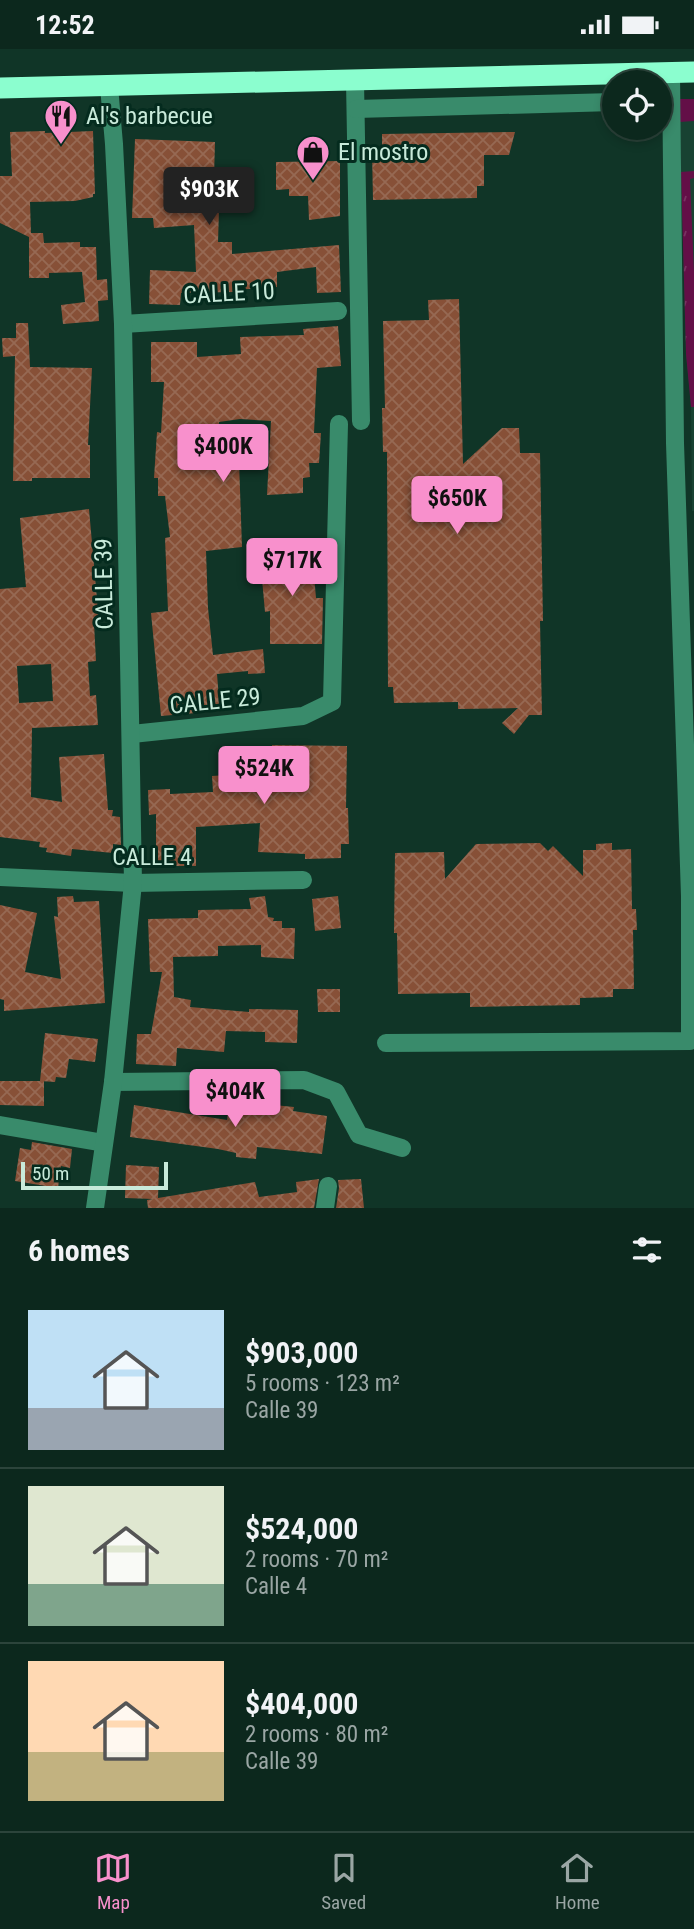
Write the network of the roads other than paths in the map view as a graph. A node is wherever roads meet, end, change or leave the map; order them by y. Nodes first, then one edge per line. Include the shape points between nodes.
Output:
1 (694, 72) edge
2 (672, 73) edge
3 (602, 75) edge
4 (355, 81) junction
5 (109, 86) junction
6 (0, 88) edge
7 (602, 102) edge
8 (356, 109) junction
9 (667, 140) edge
10 (338, 311) dead end
11 (123, 324) junction
12 (361, 421) dead end
13 (339, 424) dead end
14 (132, 734) junction
15 (0, 877) edge
16 (303, 880) dead end
17 (133, 883) junction
18 (692, 896) edge
19 (386, 1043) dead end
20 (113, 1081) junction
21 (0, 1125) edge
22 (103, 1143) junction
23 (402, 1148) dead end
24 (328, 1186) dead end
25 (95, 1208) edge
26 (326, 1208) edge

1 - 2 highway
3 - 4 highway
4 - 5 highway
4 - 8 street
5 - 6 highway
5 - 11 street, CALLE 39
7 - 8 street
8 - 12 street
9 - 18 street
10 - 11 street, CALLE 10
11 - 14 street, CALLE 39
13 - 14 street, CALLE 29 via 332,702 303,716
14 - 17 street, CALLE 39
15 - 17 street, CALLE 4
16 - 17 street, CALLE 4
17 - 20 street, CALLE 39
18 - 19 street via 690,1041
20 - 22 street, CALLE 39
20 - 23 street via 304,1080 337,1092 359,1135
21 - 22 street
22 - 25 street, CALLE 39
24 - 26 street

